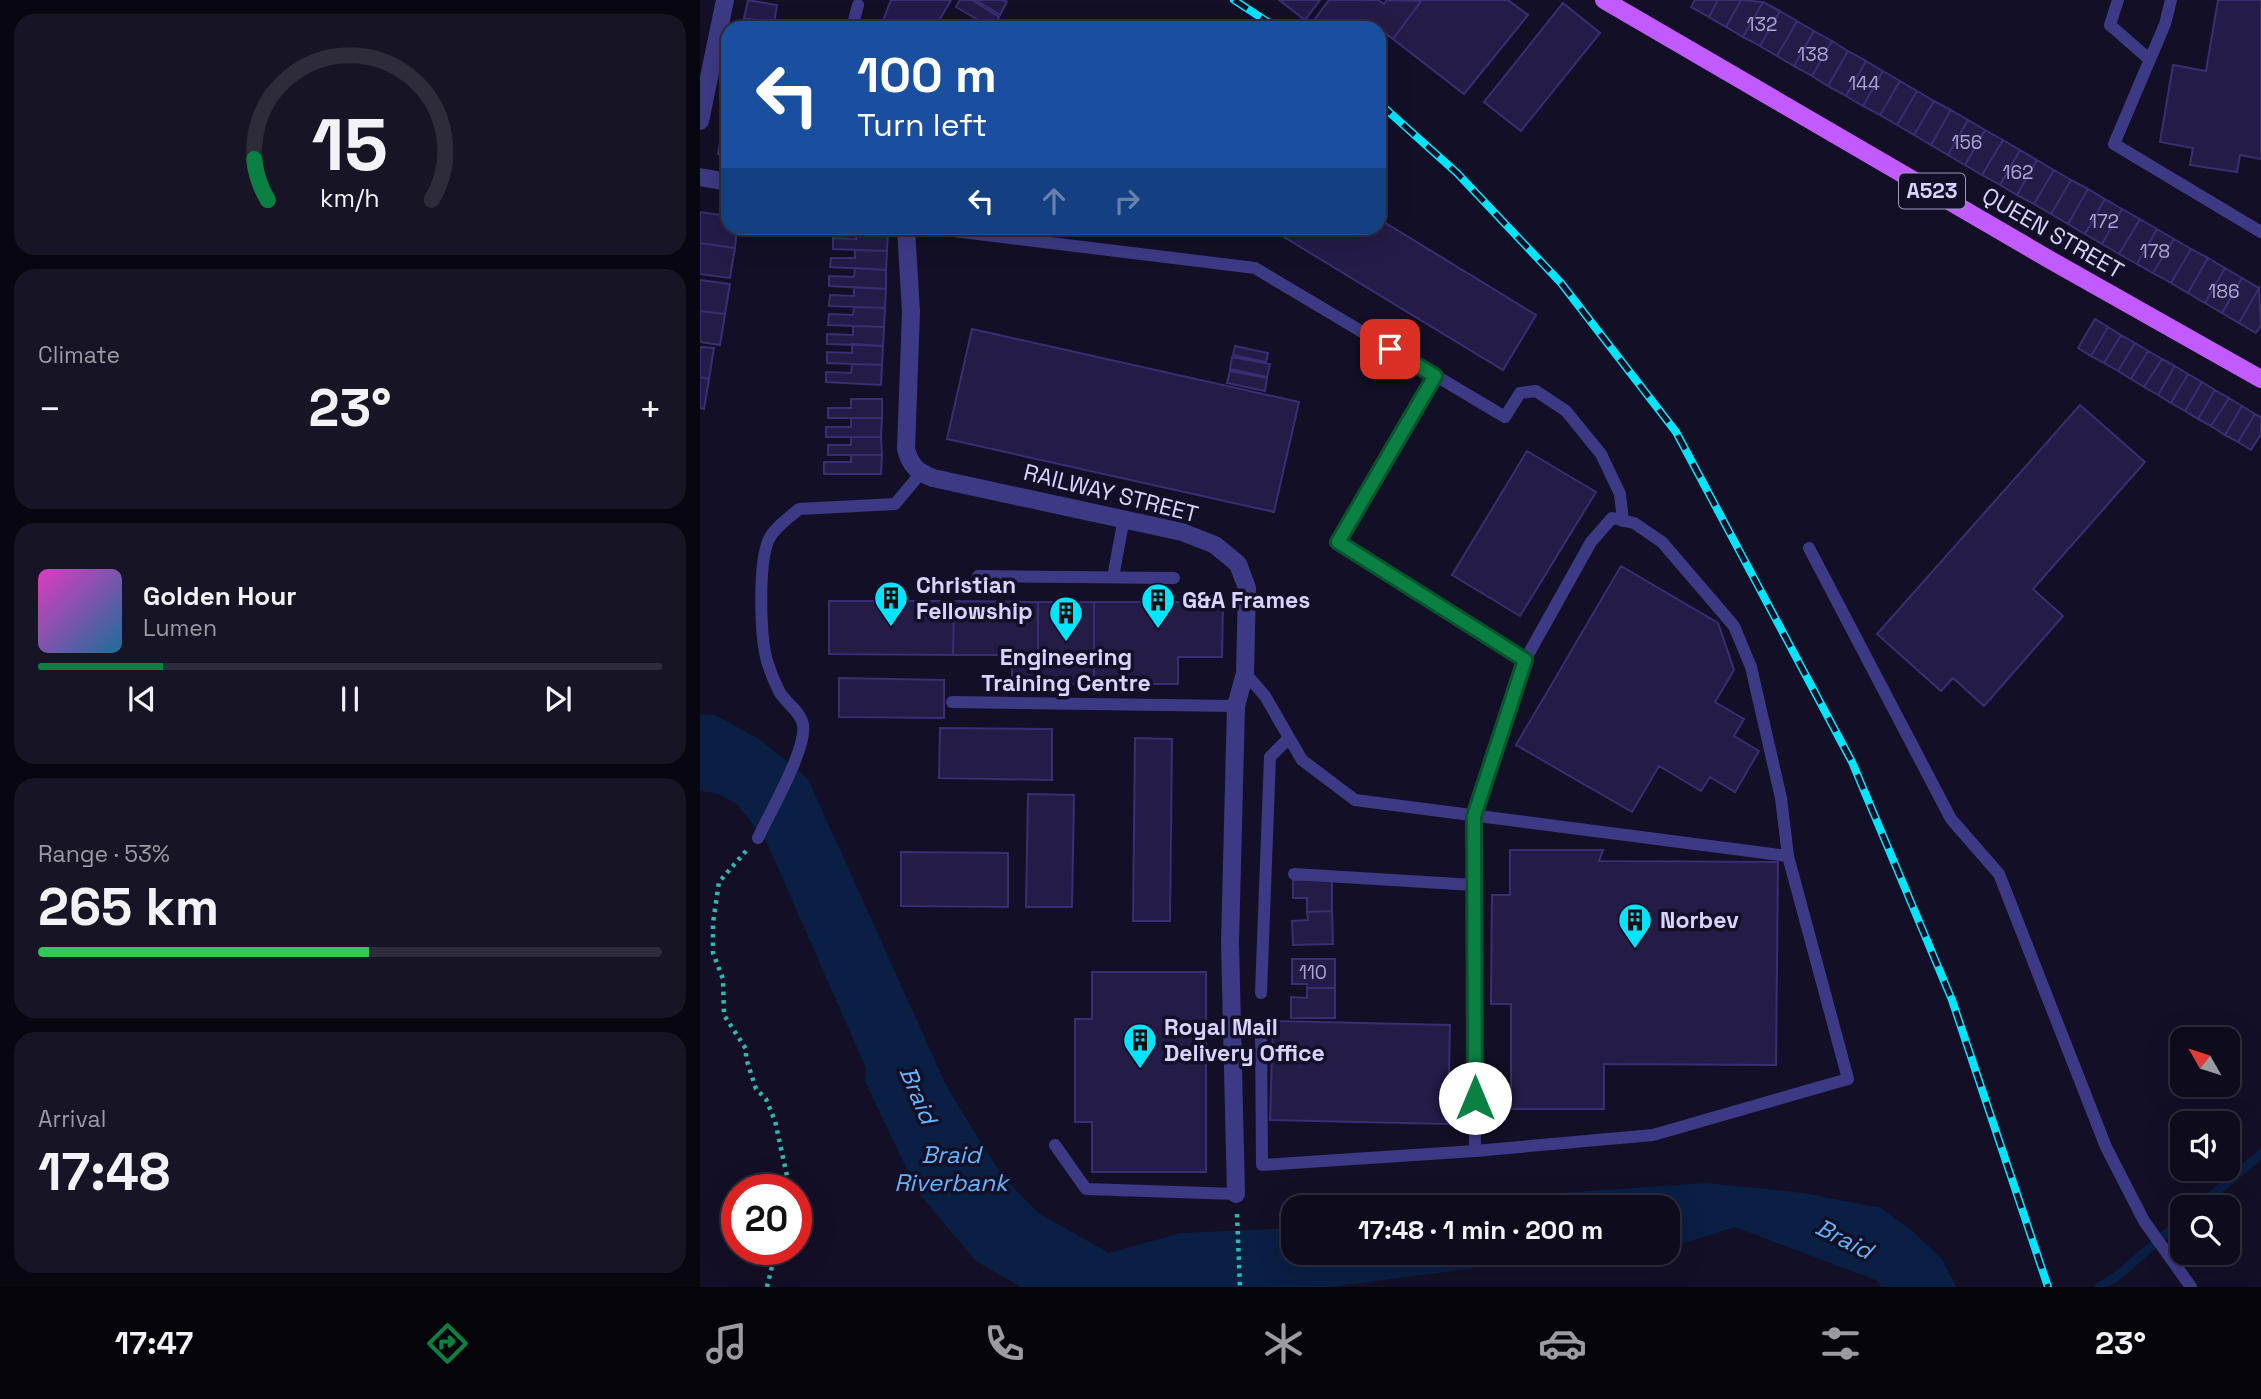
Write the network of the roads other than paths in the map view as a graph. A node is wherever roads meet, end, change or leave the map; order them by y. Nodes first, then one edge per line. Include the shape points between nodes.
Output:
1 (725, 0) edge
2 (1604, 0) edge
3 (2118, 0) edge
4 (2171, 0) edge
5 (858, 5) dead end
6 (854, 21) edge
7 (2150, 60) junction
8 (700, 121) edge
9 (700, 177) edge
10 (721, 181) edge
11 (2261, 232) edge
12 (906, 235) edge
13 (986, 235) edge
14 (1435, 376) junction
15 (2261, 379) edge
16 (921, 474) junction
17 (1124, 518) junction
18 (1623, 521) junction
19 (1809, 548) dead end
20 (978, 576) dead end
21 (1113, 578) junction
22 (1174, 578) dead end
23 (1525, 660) junction
24 (1245, 673) junction
25 (952, 702) dead end
26 (1236, 706) junction
27 (1289, 738) junction
28 (1474, 816) junction
29 (758, 838) road end
30 (1788, 856) junction
31 (1294, 874) dead end
32 (1475, 885) junction
33 (1261, 993) dead end
34 (1261, 1028) dead end
35 (1055, 1145) dead end
36 (1475, 1151) junction
37 (1236, 1203) joint
38 (2191, 1287) edge

1 - 8 street
2 - 15 main road, QUEEN STREET / A523
3 - 7 lane via 2110,25
4 - 7 lane
5 - 6 lane
7 - 11 lane via 2114,144
9 - 10 street
12 - 16 street via 911,312 906,449 909,462
13 - 14 lane via 1255,268
14 - 18 lane via 1505,417 1520,393 1536,391 1566,411 1601,454 1620,494
14 - 23 lane via 1338,542
16 - 17 street, RAILWAY STREET
16 - 29 lane via 895,504 799,509 770,537 764,557 766,659 780,694 804,726 794,762
17 - 21 lane
17 - 24 street, RAILWAY STREET via 1216,545 1238,564 1247,589
18 - 23 lane via 1612,519 1591,542
18 - 30 lane via 1662,542 1734,626 1751,667 1781,798
19 - 38 lane via 1951,819 1999,874 2106,1147 2144,1222
20 - 21 lane
21 - 22 lane
23 - 28 lane
24 - 26 street, RAILWAY STREET
24 - 27 lane via 1265,696
25 - 26 lane
26 - 37 street, RAILWAY STREET via 1230,943
27 - 28 lane via 1302,760 1355,800
27 - 33 lane via 1270,758
28 - 30 lane
28 - 32 lane
30 - 36 lane via 1848,1079 1653,1135
31 - 32 lane
32 - 36 lane
34 - 36 lane via 1262,1165
35 - 37 lane via 1086,1188

